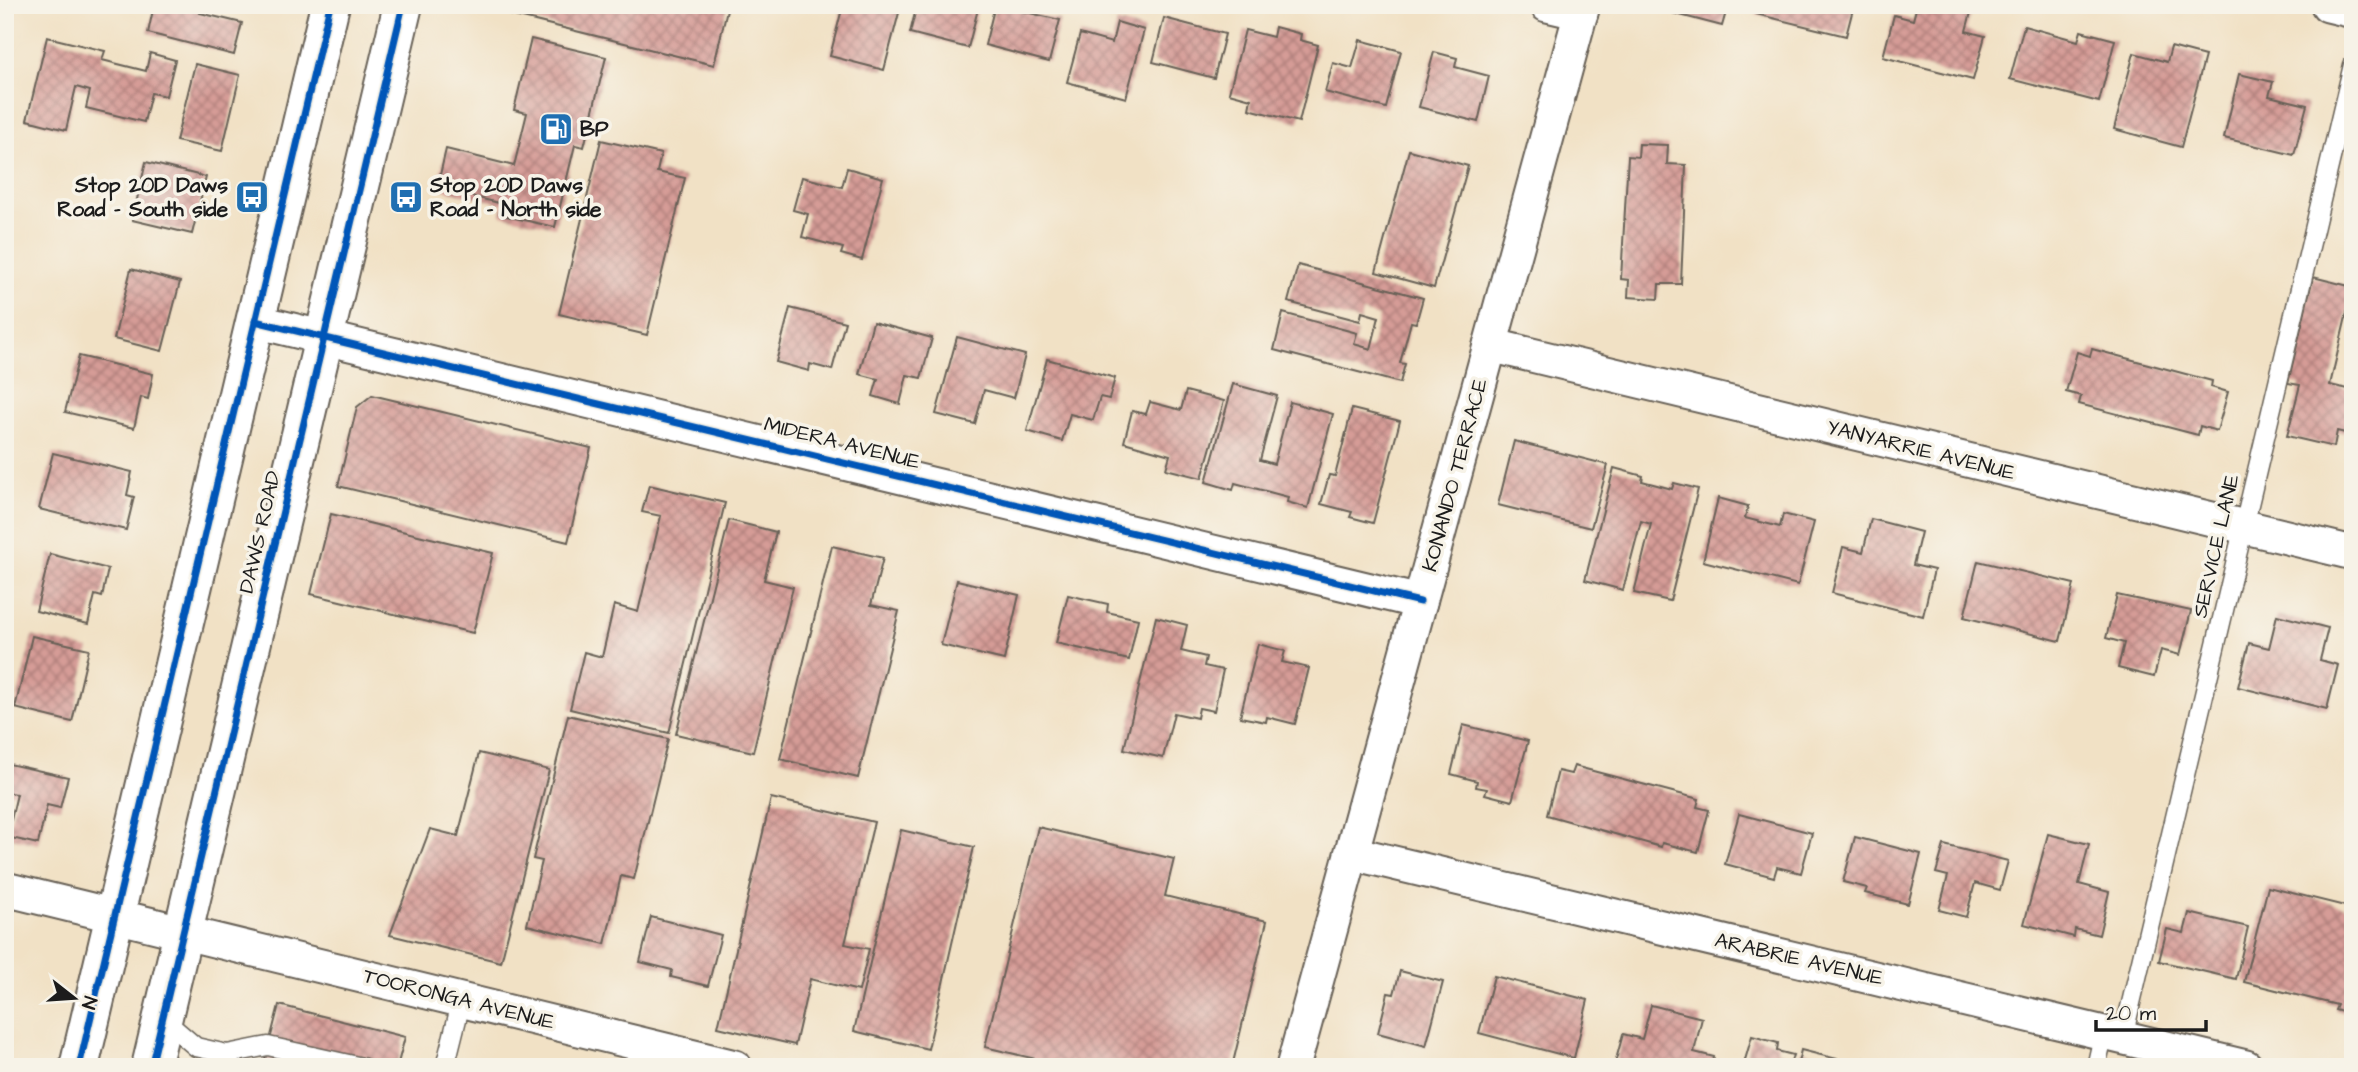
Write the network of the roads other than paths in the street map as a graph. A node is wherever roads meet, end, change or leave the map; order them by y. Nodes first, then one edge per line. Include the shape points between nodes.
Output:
1 (330, 5) edge
2 (403, 5) edge
3 (1547, 5) edge
4 (2328, 5) edge
5 (1582, 9) edge
6 (2353, 11) edge
7 (2353, 65) edge
8 (255, 321) junction
9 (324, 337) junction
10 (1490, 345) junction
11 (2244, 528) junction
12 (2353, 553) edge
13 (1420, 602) junction
14 (1352, 853) junction
15 (5, 889) edge
16 (115, 915) junction
17 (182, 931) junction
18 (462, 999) junction
19 (162, 1018) junction
20 (2114, 1035) junction
21 (79, 1067) edge
22 (150, 1067) edge
23 (362, 1067) edge
24 (444, 1067) edge
25 (735, 1067) edge
26 (1293, 1067) edge
27 (2096, 1067) edge
28 (2246, 1067) edge

1 - 8 main road
2 - 9 main road, DAWS ROAD
3 - 5 street
4 - 6 street
5 - 10 street, KONANDO TERRACE
7 - 11 lane, SERVICE LANE
8 - 9 street, MIDERA AVENUE
8 - 16 main road
9 - 13 street, MIDERA AVENUE
9 - 17 main road, DAWS ROAD
10 - 11 street, YANYARRIE AVENUE
10 - 13 street, KONANDO TERRACE
11 - 12 street, YANYARRIE AVENUE
11 - 20 lane, SERVICE LANE
13 - 14 street, KONANDO TERRACE
14 - 20 street, ARABRIE AVENUE
14 - 26 street, KONANDO TERRACE
15 - 16 street, TOORONGA AVENUE
16 - 17 street, TOORONGA AVENUE
16 - 21 main road
17 - 18 street, TOORONGA AVENUE
17 - 19 main road, DAWS ROAD
18 - 24 lane
18 - 25 street, TOORONGA AVENUE
19 - 22 main road, DAWS ROAD
19 - 23 lane via 196,1047 227,1054 268,1046
20 - 27 lane, SERVICE LANE
20 - 28 street, ARABRIE AVENUE

